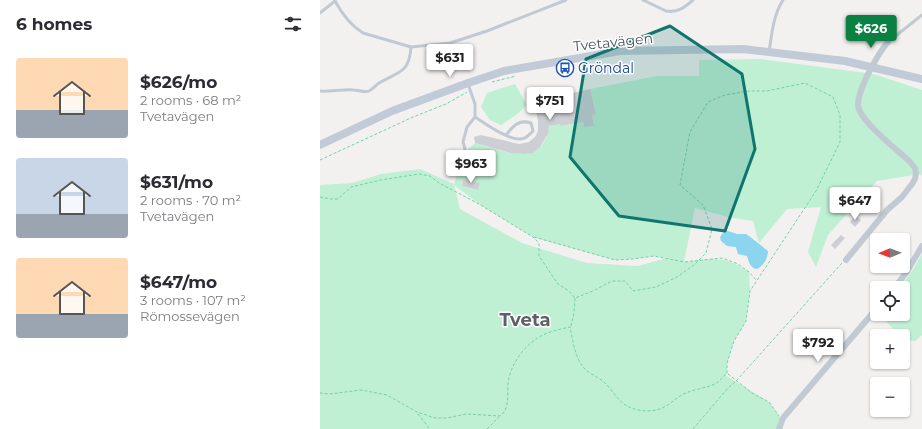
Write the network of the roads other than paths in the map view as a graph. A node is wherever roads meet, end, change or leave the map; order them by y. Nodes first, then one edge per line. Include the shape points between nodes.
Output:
1 (566, 0) edge
2 (643, 0) edge
3 (693, 0) edge
4 (783, 0) edge
5 (336, 1) edge
6 (320, 13) edge
7 (922, 15) edge
8 (888, 42) joint
9 (411, 47) junction
10 (769, 52) junction
11 (871, 68) junction
12 (922, 79) edge
13 (469, 87) junction
14 (320, 91) edge
15 (475, 117) junction
16 (506, 135) junction
17 (320, 145) edge
18 (465, 149) dead end
19 (922, 246) edge
20 (846, 260) road end
21 (900, 281) edge
22 (870, 316) edge
23 (779, 429) edge

1 - 9 lane via 494,29 450,43
2 - 3 lane via 670,12 686,6
4 - 10 lane via 773,21
5 - 6 lane
5 - 9 lane via 344,16 357,30
7 - 8 lane
8 - 11 street
9 - 14 lane via 406,67 370,90
10 - 11 main road, Tvetavägen via 845,61
10 - 13 main road, Tvetavägen via 743,49 620,51 504,71
11 - 12 main road, Tvetavägen
11 - 20 street via 861,90 858,106 860,111 868,124 911,163 916,173 915,179 902,197
13 - 15 lane via 475,104
13 - 17 main road, Tvetavägen via 392,111
15 - 16 lane
15 - 18 lane via 467,127 463,142
16 - 16 lane via 520,139 528,137 533,131 531,123 526,121 515,124
19 - 21 street
22 - 23 street via 782,421

